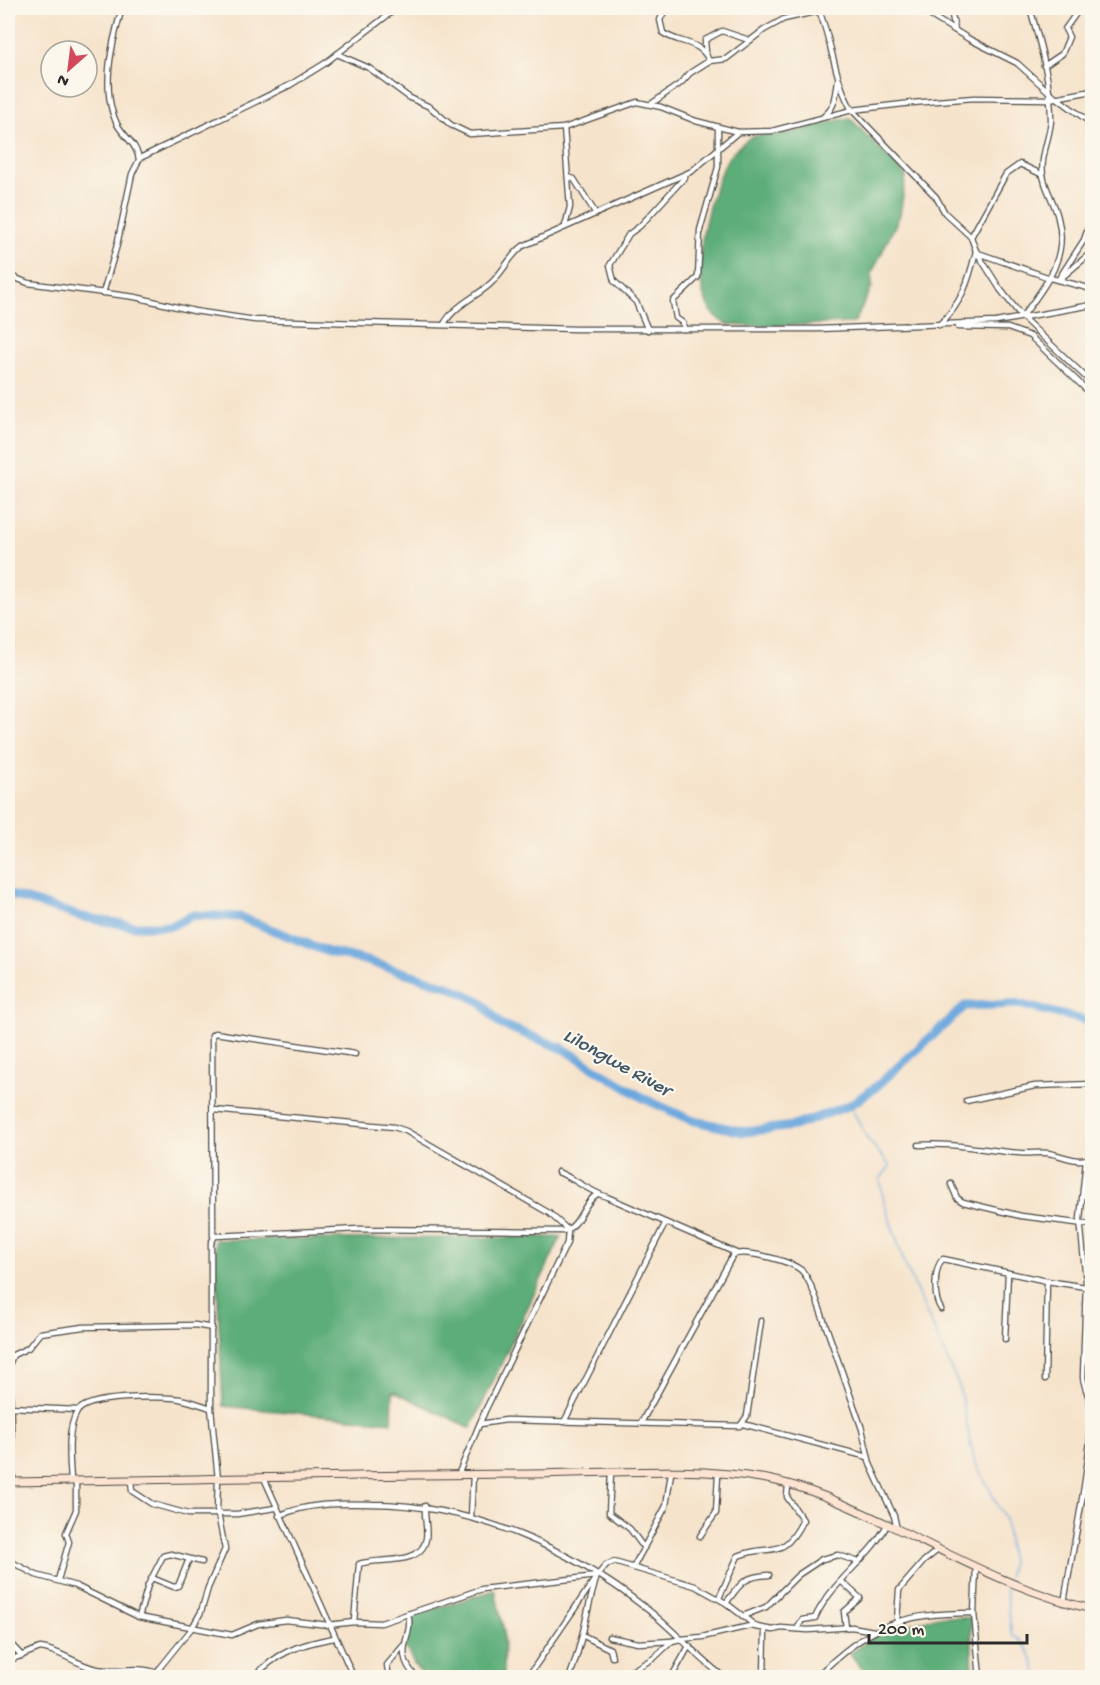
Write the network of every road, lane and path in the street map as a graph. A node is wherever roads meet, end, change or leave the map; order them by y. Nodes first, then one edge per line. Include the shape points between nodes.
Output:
1 (122, 8) edge
2 (397, 8) edge
3 (918, 8) edge
4 (957, 8) edge
5 (1030, 8) edge
6 (1080, 8) edge
7 (818, 9) edge
8 (664, 12) dead end
9 (956, 30) junction
10 (749, 40) junction
11 (337, 54) junction
12 (706, 54) junction
13 (709, 61) junction
14 (1044, 66) junction
15 (838, 76) junction
16 (1048, 91) junction
17 (1092, 91) edge
18 (1049, 99) junction
19 (1058, 99) junction
20 (651, 104) junction
21 (852, 111) junction
22 (822, 117) junction
23 (1092, 124) edge
24 (564, 128) junction
25 (718, 128) junction
26 (738, 132) junction
27 (718, 148) junction
28 (139, 159) junction
29 (692, 171) junction
30 (1043, 175) junction
31 (568, 177) junction
32 (596, 214) junction
33 (1092, 217) edge
34 (565, 226) junction
35 (971, 237) junction
36 (976, 251) junction
37 (1092, 252) edge
38 (8, 275) edge
39 (1050, 278) junction
40 (1058, 280) junction
41 (1092, 289) edge
42 (103, 293) junction
43 (1092, 305) edge
44 (1022, 317) junction
45 (444, 324) junction
46 (947, 325) junction
47 (938, 326) junction
48 (684, 329) junction
49 (648, 330) junction
50 (1092, 383) edge
51 (1092, 395) edge
52 (354, 1054) dead end
53 (1092, 1084) edge
54 (966, 1101) dead end
55 (214, 1110) junction
56 (919, 1145) dead end
57 (1092, 1157) edge
58 (1086, 1160) junction
59 (558, 1172) dead end
60 (951, 1184) dead end
61 (596, 1195) junction
62 (665, 1224) junction
63 (1081, 1224) junction
64 (1092, 1224) edge
65 (568, 1230) junction
66 (212, 1239) junction
67 (736, 1253) junction
68 (1008, 1273) junction
69 (1047, 1281) junction
70 (1085, 1287) junction
71 (1092, 1288) edge
72 (941, 1309) dead end
73 (761, 1321) dead end
74 (212, 1328) junction
75 (1005, 1339) dead end
76 (1045, 1379) dead end
77 (10, 1408) edge
78 (212, 1408) junction
79 (1092, 1409) edge
80 (78, 1410) junction
81 (564, 1422) junction
82 (641, 1423) junction
83 (480, 1424) junction
84 (743, 1424) junction
85 (1090, 1452) edge
86 (868, 1457) junction
87 (611, 1473) junction
88 (671, 1473) junction
89 (473, 1474) junction
90 (718, 1474) junction
91 (458, 1475) junction
92 (264, 1478) junction
93 (218, 1479) junction
94 (131, 1480) junction
95 (73, 1481) junction
96 (10, 1482) edge
97 (788, 1485) junction
98 (425, 1506) junction
99 (275, 1508) junction
100 (218, 1514) junction
101 (279, 1516) junction
102 (471, 1517) junction
103 (887, 1525) junction
104 (897, 1529) junction
105 (700, 1536) dead end
106 (644, 1548) junction
107 (940, 1548) junction
108 (189, 1558) junction
109 (8, 1560) edge
110 (202, 1562) dead end
111 (859, 1563) junction
112 (634, 1566) junction
113 (976, 1566) junction
114 (769, 1575) dead end
115 (597, 1576) junction
116 (152, 1578) junction
117 (58, 1580) junction
118 (842, 1582) junction
119 (719, 1598) junction
120 (726, 1603) junction
121 (1064, 1603) junction
122 (1092, 1609) edge
123 (974, 1613) junction
124 (408, 1614) junction
125 (743, 1616) junction
126 (139, 1617) junction
127 (897, 1621) junction
128 (354, 1622) junction
129 (328, 1625) junction
130 (757, 1626) junction
131 (846, 1627) junction
132 (192, 1628) junction
133 (797, 1629) junction
134 (765, 1630) junction
135 (874, 1631) junction
136 (584, 1636) junction
137 (609, 1636) dead end
138 (334, 1638) junction
139 (681, 1638) junction
140 (8, 1641) edge
141 (672, 1641) junction
142 (403, 1646) junction
143 (689, 1646) junction
144 (22, 1656) junction
145 (612, 1657) dead end
146 (8, 1660) edge
147 (157, 1673) edge
148 (253, 1677) edge
149 (352, 1677) edge
150 (389, 1677) edge
151 (417, 1677) edge
152 (527, 1677) edge
153 (569, 1677) edge
154 (619, 1677) edge
155 (671, 1677) edge
156 (723, 1677) edge
157 (764, 1677) edge
158 (814, 1677) edge
159 (980, 1677) edge

1 - 28 street via 109,93 118,125 136,148
2 - 11 street
3 - 9 street
4 - 9 street via 952,15
5 - 14 street
6 - 14 street via 1065,29 1069,38 1062,54
7 - 10 street via 784,19
7 - 15 street
8 - 12 street via 660,20 663,33 693,44
9 - 16 street via 1017,63
10 - 12 street via 722,31 705,40
10 - 13 street via 726,59
11 - 24 street via 369,68 470,134
11 - 28 street via 290,85
12 - 13 street
13 - 20 street
14 - 16 street
15 - 21 street
15 - 22 street via 836,98
16 - 18 street
16 - 19 street
17 - 19 street
18 - 19 street
18 - 21 street via 974,98
18 - 30 street via 1050,131
19 - 23 street
20 - 24 street via 622,105
20 - 25 street
21 - 22 street
21 - 35 street
22 - 26 street via 772,131
24 - 31 street
25 - 26 street
25 - 27 street
26 - 27 street
27 - 29 street
27 - 48 street via 718,167 700,230 698,277 674,301 676,318
28 - 42 street
29 - 32 street
29 - 49 street via 629,234 610,265 614,281 636,302
30 - 35 street via 1020,164 1010,170
30 - 39 street via 1063,242
31 - 32 street via 574,179
31 - 34 street via 570,207
32 - 34 street
33 - 40 street via 1084,240
34 - 45 street via 517,251 490,284 459,306
35 - 36 street
36 - 39 street
36 - 44 street
36 - 47 street via 962,298
37 - 40 street
38 - 42 street via 28,283
39 - 40 street
39 - 44 street
40 - 41 street
42 - 45 street via 244,320
43 - 44 street
44 - 46 street
44 - 50 street
45 - 49 street
46 - 47 street
46 - 51 street via 1008,328 1030,336
47 - 48 street
48 - 49 street
52 - 55 street via 215,1033 210,1040
53 - 54 street via 1035,1086
55 - 65 street via 394,1127 549,1213
55 - 66 street
56 - 58 street via 953,1144
57 - 58 street
58 - 63 street
59 - 61 street via 586,1185
60 - 63 street via 963,1202 1021,1216
61 - 62 street
61 - 65 street
62 - 67 street
62 - 81 street
63 - 64 street
63 - 70 street
65 - 66 street via 359,1229 218,1234
65 - 83 street via 548,1286
66 - 74 street
67 - 82 street
67 - 86 street via 787,1263 806,1275 856,1412
68 - 69 street
68 - 72 street via 941,1259 936,1298
68 - 75 street
69 - 70 street
69 - 76 street
70 - 71 street
70 - 79 street via 1083,1377
73 - 84 street
74 - 77 street via 83,1327 40,1333 28,1348 10,1360
74 - 78 street
77 - 80 street
77 - 96 street
78 - 80 street via 180,1399 128,1398 98,1402
78 - 93 street
79 - 85 street
80 - 95 street via 71,1430
81 - 82 street
81 - 83 street via 506,1420
82 - 84 street
83 - 91 street
84 - 86 street
85 - 121 street
86 - 104 street
87 - 88 main road
87 - 89 main road
87 - 106 street via 609,1513 630,1529
88 - 90 main road
88 - 106 street via 666,1506
89 - 91 main road
89 - 102 street
90 - 97 main road
90 - 105 street via 716,1513
91 - 92 main road
92 - 93 main road
92 - 99 street
93 - 94 main road
93 - 100 street
94 - 95 main road
94 - 100 street via 134,1494 152,1504 188,1514
95 - 96 main road
95 - 117 street via 76,1510 66,1533 69,1542
97 - 103 main road via 844,1504
97 - 119 street via 787,1497 803,1520 797,1532 779,1549 738,1556
98 - 101 street via 357,1503 302,1508
98 - 102 street
98 - 128 street via 425,1543 417,1552 404,1559 358,1564
99 - 100 street
99 - 101 street
100 - 132 street via 225,1554
101 - 129 street
102 - 115 street via 510,1528
103 - 104 main road
103 - 111 street
104 - 107 main road
106 - 112 street
107 - 113 main road
107 - 127 street via 899,1590
108 - 110 street
108 - 116 street via 166,1554
108 - 116 street via 178,1586
109 - 117 street via 36,1575
111 - 118 street
111 - 125 street via 838,1555 822,1559 798,1575 766,1607
112 - 115 street via 614,1562
112 - 119 street
113 - 121 main road
113 - 123 street
114 - 120 street via 752,1576 742,1582
115 - 124 street via 489,1588
115 - 136 street via 584,1617
115 - 139 street via 645,1607
115 - 152 street
116 - 126 street
117 - 126 street
118 - 131 street via 860,1598 844,1612
118 - 133 street via 821,1604 815,1618 802,1620
119 - 120 street
120 - 125 street
121 - 122 main road
123 - 127 street via 933,1613
123 - 159 street
124 - 128 street via 381,1623
124 - 142 street via 409,1630
125 - 130 street
126 - 132 street
127 - 135 street
128 - 129 street
129 - 132 street via 275,1621 232,1635
129 - 138 street
130 - 134 street
130 - 139 street
131 - 133 street
131 - 135 street
132 - 147 street
133 - 134 street
134 - 157 street
135 - 158 street
136 - 145 street via 610,1649
136 - 153 street
137 - 141 street via 638,1643
138 - 148 street via 288,1650 270,1660
138 - 149 street
139 - 141 street
139 - 143 street
140 - 144 street
141 - 154 street via 654,1658
142 - 150 street via 387,1665
142 - 151 street via 410,1670
143 - 155 street
143 - 156 street
144 - 146 street
144 - 147 street via 44,1648 88,1667 124,1672 142,1668

